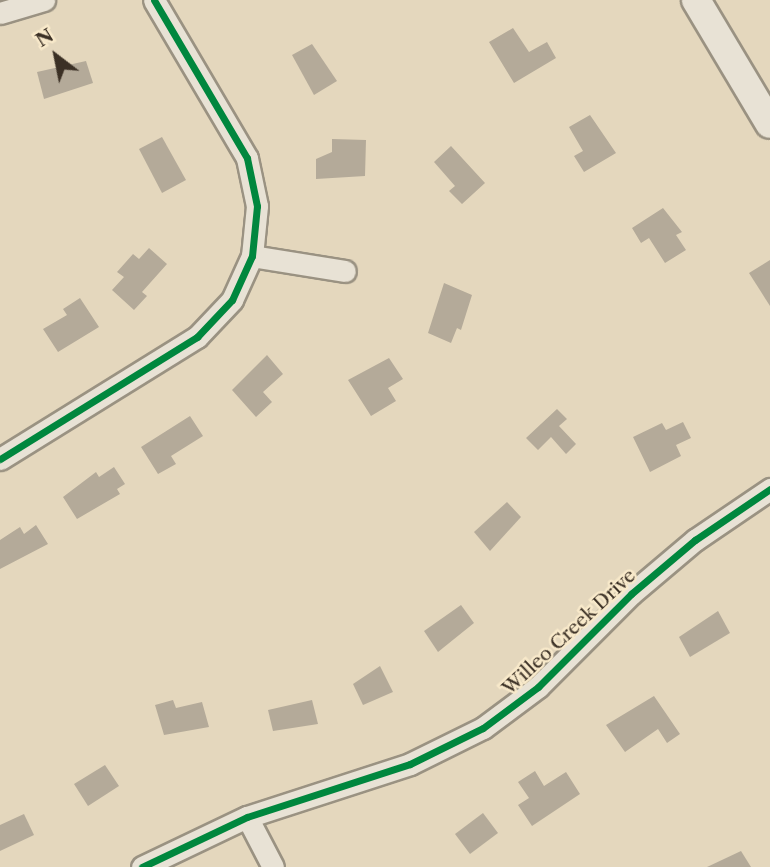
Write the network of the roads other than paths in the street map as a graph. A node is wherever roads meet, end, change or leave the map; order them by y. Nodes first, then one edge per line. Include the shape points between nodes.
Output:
1 (44, 0) edge
2 (154, 0) edge
3 (696, 0) edge
4 (0, 13) edge
5 (770, 124) edge
6 (252, 256) junction
7 (345, 271) dead end
8 (0, 459) edge
9 (770, 489) edge
10 (247, 817) junction
11 (142, 867) edge
12 (273, 867) edge

1 - 4 street
2 - 6 street via 247,159 257,206
3 - 5 street
6 - 7 street
6 - 8 street via 232,300 197,337
9 - 10 street, Willeo Creek Drive via 686,547 631,594 538,687 484,728 411,764
10 - 11 street, Willeo Creek Drive
10 - 12 street

